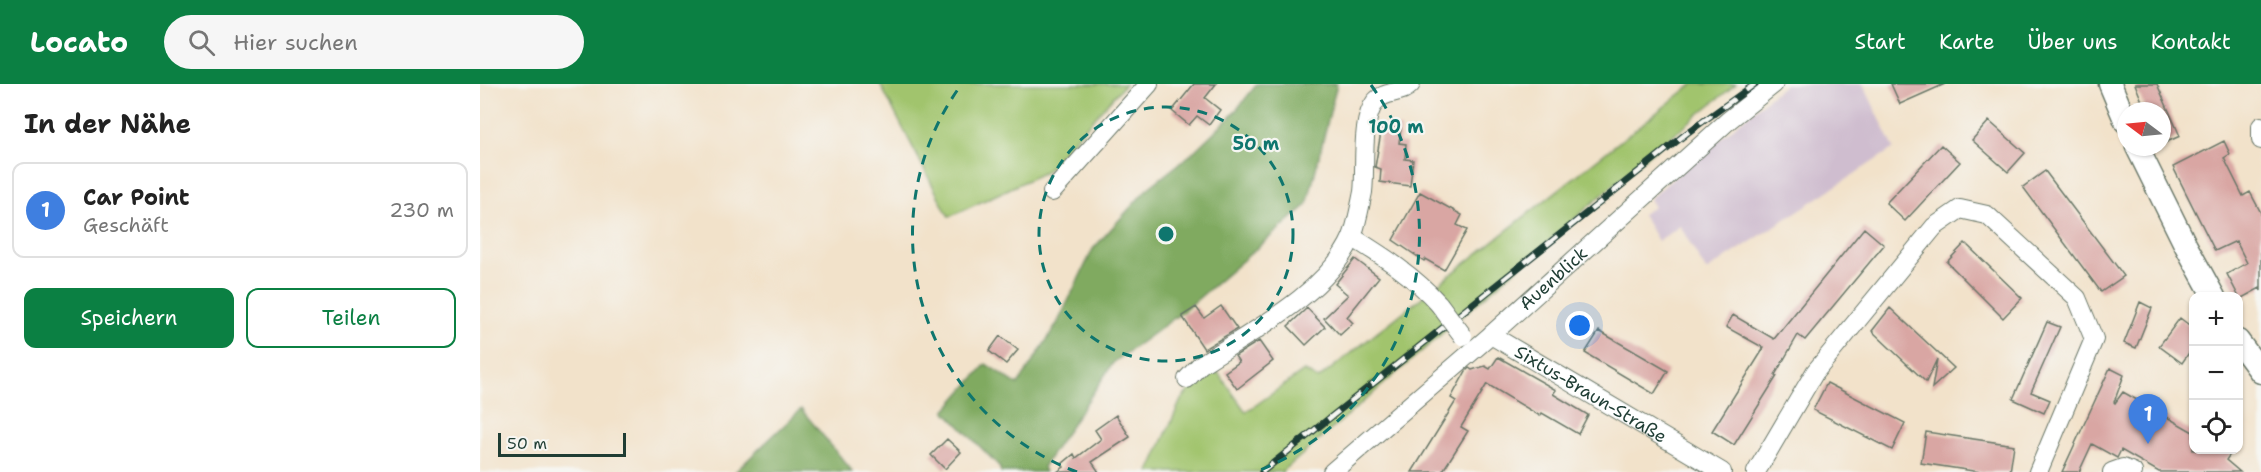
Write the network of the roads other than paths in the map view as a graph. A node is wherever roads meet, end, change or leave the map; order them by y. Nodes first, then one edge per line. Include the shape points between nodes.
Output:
1 (1149, 84) edge
2 (1411, 84) edge
3 (1774, 84) edge
4 (2110, 84) edge
5 (2118, 102) edge
6 (2261, 126) edge
7 (2261, 140) edge
8 (2141, 156) edge
9 (1052, 192) dead end
10 (1352, 237) junction
11 (2211, 292) edge
12 (1491, 335) junction
13 (1468, 343) junction
14 (2242, 346) edge
15 (2261, 372) edge
16 (1187, 379) dead end
17 (1332, 472) edge
18 (1722, 472) edge
19 (1756, 472) edge
20 (2038, 472) edge
21 (2112, 472) edge
22 (2133, 472) edge

1 - 9 street
2 - 10 street via 1383,95 1374,103 1366,128 1363,192
3 - 12 street, Auenblick via 1689,155
4 - 5 main road
6 - 7 street
8 - 11 main road
10 - 13 street, bridge via 1424,286
10 - 16 street via 1329,273 1298,301 1200,365
12 - 13 street, Auenblick
12 - 18 street, Sixtus-Braun-Straße
13 - 17 street, Auenblick
14 - 15 main road
19 - 20 street via 1815,372 1934,227 1960,209 1987,215 2077,298 2094,339
21 - 22 street via 2123,468

